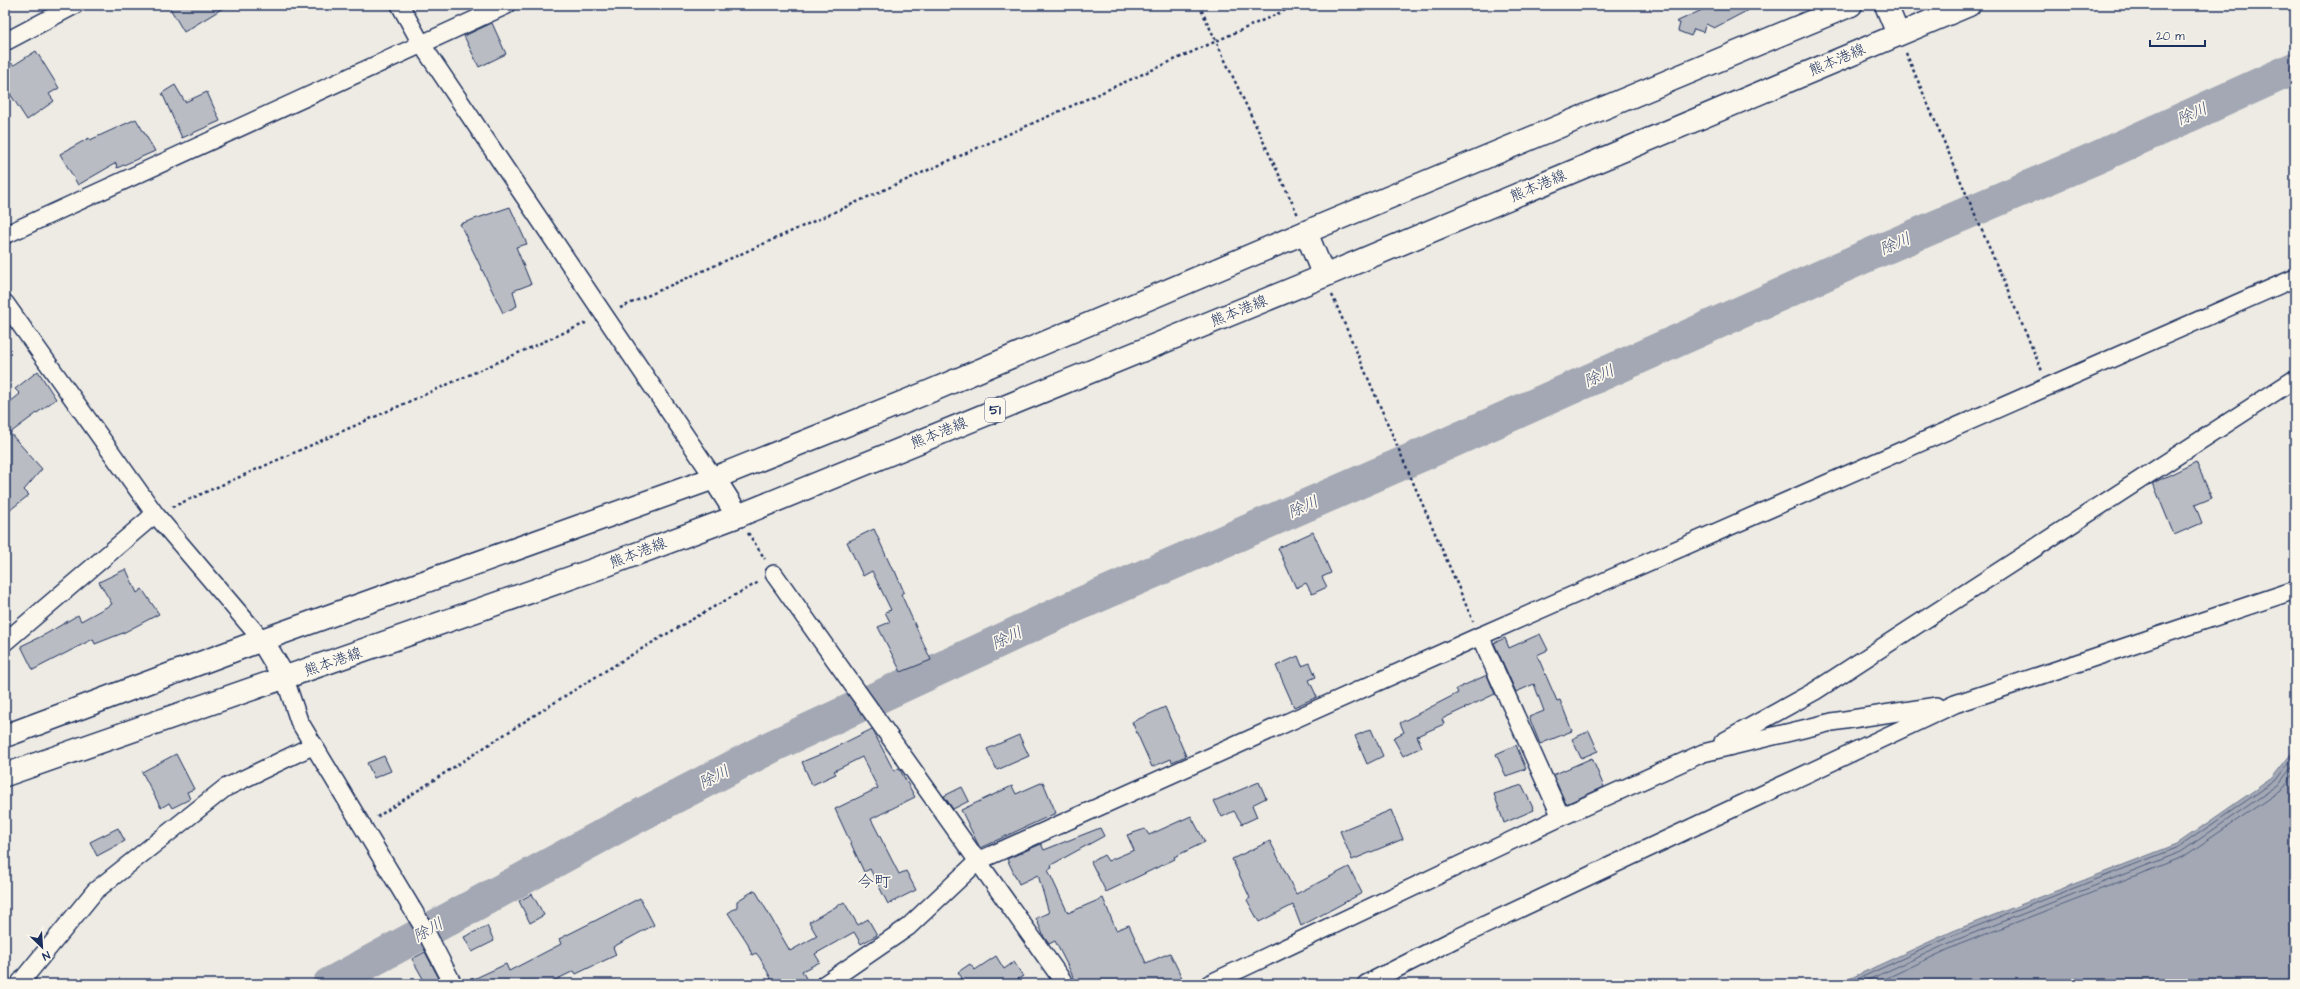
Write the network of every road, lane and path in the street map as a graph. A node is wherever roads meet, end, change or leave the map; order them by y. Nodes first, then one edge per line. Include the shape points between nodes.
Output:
1 (75, 5) edge
2 (400, 5) edge
3 (507, 5) edge
4 (1199, 5) edge
5 (1297, 5) edge
6 (1851, 5) edge
7 (1886, 5) edge
8 (1969, 5) edge
9 (1898, 34) junction
10 (1215, 41) junction
11 (5, 42) edge
12 (422, 45) junction
13 (1306, 232) junction
14 (5, 235) edge
15 (1324, 276) junction
16 (2295, 278) edge
17 (5, 303) edge
18 (604, 315) junction
19 (2295, 379) edge
20 (2048, 385) junction
21 (714, 478) junction
22 (155, 514) junction
23 (738, 516) junction
24 (774, 574) junction
25 (2295, 590) edge
26 (1480, 636) junction
27 (262, 640) junction
28 (5, 642) edge
29 (285, 679) junction
30 (1955, 704) junction
31 (5, 736) edge
32 (314, 745) junction
33 (1703, 753) junction
34 (5, 775) edge
35 (1561, 817) junction
36 (363, 826) junction
37 (978, 861) junction
38 (19, 984) edge
39 (453, 984) edge
40 (825, 984) edge
41 (1064, 984) edge
42 (1209, 984) edge
43 (1366, 984) edge

1 - 11 street
2 - 12 street
3 - 12 street
4 - 10 path
5 - 10 path
6 - 13 main road
7 - 9 main road
8 - 9 main road, 熊本港線 / 51
9 - 15 main road, 熊本港線 / 51
9 - 20 path
10 - 13 path
10 - 18 path
12 - 14 street
12 - 18 street
13 - 15 main road
13 - 21 main road via 926,393
15 - 23 main road, 熊本港線 / 51
15 - 26 path
16 - 20 street
17 - 22 street
18 - 21 street
18 - 22 path
19 - 33 street via 1815,691
20 - 26 street
21 - 23 main road
21 - 27 main road
22 - 27 street
22 - 28 street
23 - 24 path
23 - 29 main road, 熊本港線 / 51
24 - 36 path via 628,657
24 - 37 street
25 - 30 street
26 - 35 street
26 - 37 street
27 - 29 main road
27 - 31 main road
29 - 32 street via 300,721
29 - 34 main road, 熊本港線 / 51
30 - 33 street via 1832,722
30 - 43 street via 1455,939
32 - 36 street
32 - 38 street via 225,788 95,891
33 - 35 street
35 - 42 street
36 - 39 street via 425,930
37 - 40 street via 908,927
37 - 41 street

